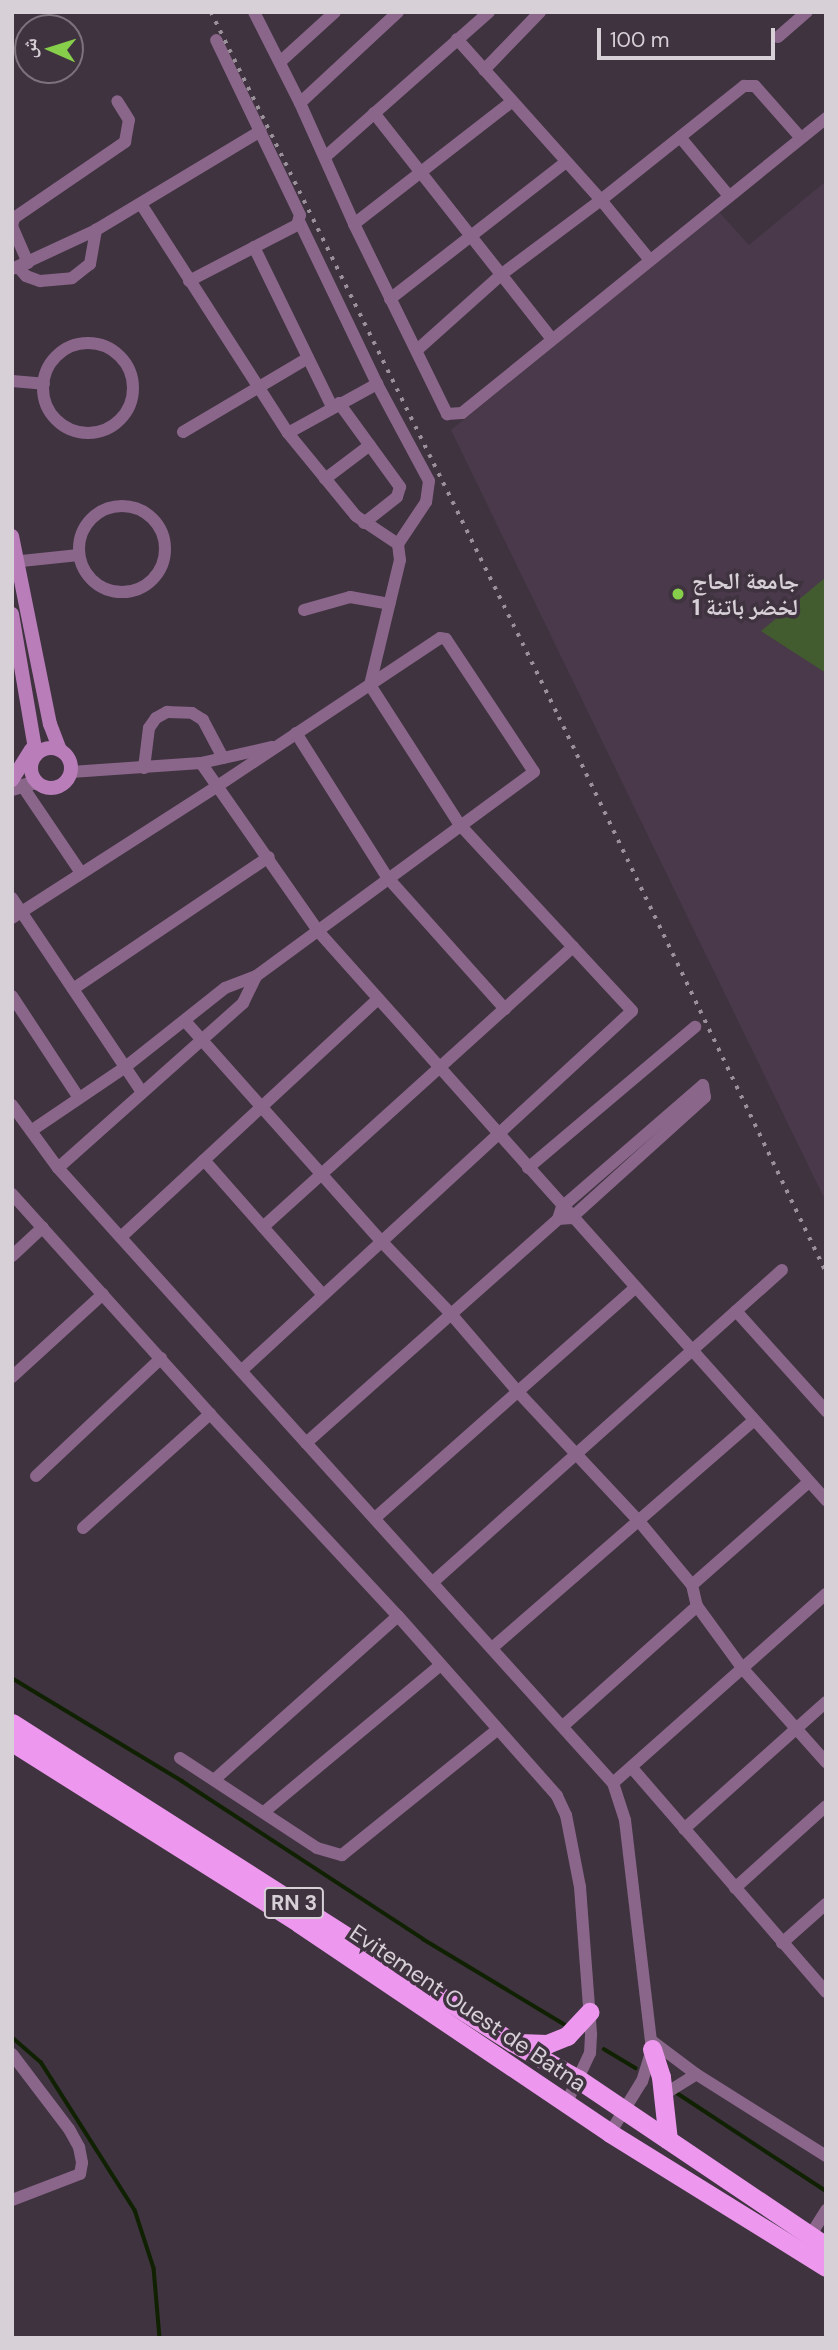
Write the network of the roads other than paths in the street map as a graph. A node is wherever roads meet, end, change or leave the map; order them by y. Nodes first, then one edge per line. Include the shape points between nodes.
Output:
1 (335, 12) edge
2 (398, 12) edge
3 (489, 12) edge
4 (807, 12) edge
5 (255, 13) edge
6 (531, 15) edge
7 (778, 37) dead end
8 (457, 39) junction
9 (216, 40) dead end
10 (280, 62) junction
11 (484, 70) junction
12 (117, 101) dead end
13 (511, 102) junction
14 (300, 103) junction
15 (374, 113) junction
16 (826, 118) edge
17 (261, 131) junction
18 (680, 137) junction
19 (801, 138) junction
20 (325, 156) junction
21 (566, 162) junction
22 (421, 172) junction
23 (729, 196) junction
24 (601, 200) junction
25 (141, 204) junction
26 (299, 221) junction
27 (354, 224) junction
28 (96, 230) junction
29 (469, 237) junction
30 (254, 247) junction
31 (650, 260) junction
32 (19, 266) edge
33 (502, 274) junction
34 (189, 281) junction
35 (390, 299) junction
36 (551, 338) junction
37 (417, 350) junction
38 (308, 358) junction
39 (12, 381) edge
40 (44, 384) junction
41 (377, 384) junction
42 (259, 388) junction
43 (336, 405) junction
44 (183, 432) dead end
45 (288, 433) junction
46 (370, 445) junction
47 (325, 478) junction
48 (364, 523) junction
49 (12, 536) edge
50 (398, 544) junction
51 (79, 555) junction
52 (15, 562) edge
53 (389, 604) junction
54 (304, 610) dead end
55 (13, 617) edge
56 (370, 685) junction
57 (296, 733) junction
58 (36, 738) junction
59 (276, 747) junction
60 (60, 750) junction
61 (36, 755) junction
62 (223, 758) junction
63 (201, 763) junction
64 (144, 768) junction
65 (71, 772) junction
66 (21, 785) edge
67 (219, 785) junction
68 (460, 825) junction
69 (269, 857) junction
70 (81, 873) junction
71 (387, 877) junction
72 (12, 898) edge
73 (17, 915) edge
74 (318, 931) junction
75 (573, 947) junction
76 (256, 976) junction
77 (74, 989) junction
78 (12, 996) edge
79 (378, 999) junction
80 (505, 1009) junction
81 (185, 1021) junction
82 (695, 1027) dead end
83 (202, 1040) junction
84 (124, 1068) junction
85 (439, 1068) junction
86 (141, 1091) junction
87 (79, 1098) junction
88 (12, 1105) edge
89 (262, 1108) junction
90 (31, 1131) junction
91 (499, 1136) junction
92 (204, 1160) junction
93 (58, 1168) junction
94 (527, 1168) junction
95 (321, 1174) junction
96 (12, 1194) edge
97 (564, 1215) junction
98 (43, 1227) junction
99 (263, 1227) junction
100 (121, 1237) junction
101 (382, 1242) junction
102 (12, 1256) edge
103 (782, 1270) dead end
104 (635, 1288) junction
105 (103, 1294) junction
106 (323, 1295) junction
107 (736, 1311) junction
108 (451, 1314) junction
109 (691, 1352) junction
110 (161, 1358) junction
111 (242, 1371) junction
112 (12, 1377) edge
113 (519, 1392) junction
114 (826, 1411) edge
115 (210, 1414) junction
116 (753, 1421) junction
117 (306, 1443) junction
118 (577, 1455) junction
119 (36, 1476) dead end
120 (810, 1482) junction
121 (826, 1500) edge
122 (375, 1518) junction
123 (638, 1520) junction
124 (83, 1528) dead end
125 (433, 1582) junction
126 (692, 1584) junction
127 (826, 1594) edge
128 (696, 1606) junction
129 (398, 1616) junction
130 (492, 1648) junction
131 (439, 1665) junction
132 (743, 1669) junction
133 (826, 1702) edge
134 (12, 1723) edge
135 (563, 1726) junction
136 (796, 1728) junction
137 (497, 1730) junction
138 (12, 1742) edge
139 (180, 1758) dead end
140 (826, 1762) edge
141 (632, 1769) junction
142 (214, 1780) junction
143 (613, 1783) junction
144 (826, 1806) edge
145 (264, 1812) junction
146 (684, 1829) junction
147 (735, 1888) junction
148 (826, 1904) edge
149 (782, 1943) junction
150 (826, 1992) edge
151 (589, 2012) junction
152 (512, 2042) junction
153 (652, 2045) junction
154 (12, 2054) edge
155 (696, 2074) junction
156 (578, 2079) junction
157 (663, 2095) junction
158 (566, 2104) junction
159 (626, 2110) junction
160 (610, 2133) junction
161 (668, 2140) junction
162 (826, 2156) edge
163 (12, 2200) edge
164 (823, 2214) edge
165 (818, 2241) edge
166 (826, 2267) edge

1 - 10 street
2 - 14 street
3 - 8 street
4 - 7 street
5 - 10 street
6 - 11 street
8 - 11 street
8 - 15 street
9 - 17 street
10 - 14 street
11 - 13 street
12 - 32 street via 129,120 125,142 14,218
13 - 21 street
13 - 22 street
14 - 20 street
15 - 20 street
15 - 22 street
16 - 19 street
17 - 25 street
17 - 26 street
18 - 19 street via 751,85
18 - 23 street
18 - 24 street
19 - 23 street
20 - 27 street
21 - 24 street
21 - 29 street
22 - 27 street
22 - 29 street
23 - 31 street
24 - 31 street
24 - 33 street
25 - 28 street
25 - 34 street
26 - 30 street
26 - 41 street
27 - 35 street
28 - 32 street
28 - 32 street via 90,264 72,278 40,282 26,276
29 - 33 street
29 - 35 street
30 - 34 street
30 - 38 street
31 - 36 street
33 - 36 street
33 - 37 street
34 - 42 street
35 - 37 street
36 - 37 street via 456,415 447,414
38 - 42 street
38 - 43 street
39 - 40 street
40 - 40 street via 50,411 63,425 80,432 99,431 115,423 127,409 132,391 126,364 113,351 96,344 78,344 61,352 49,366
41 - 43 street
41 - 50 street via 429,481 426,502
42 - 44 street
42 - 45 street
43 - 45 street
43 - 46 street
45 - 47 street
46 - 47 street
46 - 48 street via 400,492
47 - 48 street
48 - 50 street
49 - 52 main road
50 - 53 street via 400,560
51 - 51 street via 85,572 97,585 123,592 140,588 154,577 163,561 164,543 159,526 146,513 120,505 89,521 80,537
51 - 52 street
52 - 60 main road via 50,724
53 - 54 street via 350,597
53 - 56 street
55 - 58 main road
56 - 57 street
56 - 68 street
56 - 68 street via 437,639 446,639 534,772
57 - 59 street
57 - 71 street
58 - 61 main road
58 - 66 main road
59 - 62 street
59 - 67 street
60 - 61 main road via 47,749
60 - 65 main road via 68,757
61 - 66 main road
62 - 63 street
62 - 64 street via 203,720 192,713 167,712 149,728
63 - 64 street
63 - 67 street
64 - 65 street
65 - 66 main road via 60,787
66 - 70 street
67 - 69 street
67 - 70 street
68 - 71 street
68 - 75 street
69 - 74 street
69 - 77 street
70 - 73 street
71 - 74 street
71 - 80 street
72 - 73 street
73 - 77 street
74 - 76 street
74 - 79 street
75 - 80 street
75 - 91 street via 632,1011
76 - 81 street via 225,988
76 - 83 street via 243,1003
77 - 84 street
78 - 87 street
79 - 85 street
79 - 89 street
80 - 85 street
81 - 83 street
81 - 84 street
82 - 94 street
83 - 86 street
83 - 89 street
84 - 86 street
84 - 87 street
85 - 91 street
85 - 95 street
86 - 93 street
87 - 90 street
88 - 90 street
89 - 92 street
89 - 95 street
90 - 93 street
91 - 94 street
91 - 101 street
92 - 99 street
92 - 100 street
93 - 100 street
94 - 97 street
95 - 99 street
95 - 101 street
96 - 98 street
97 - 97 street via 705,1097 703,1085
97 - 104 street
97 - 108 street
98 - 102 street
98 - 105 street
99 - 106 street
100 - 111 street
101 - 106 street
101 - 108 street
103 - 107 street
104 - 109 street
104 - 113 street
105 - 110 street
105 - 112 street
106 - 111 street
107 - 109 street
107 - 114 street
108 - 113 street
108 - 117 street
109 - 116 street
109 - 118 street
110 - 115 street
110 - 119 street
111 - 117 street
113 - 118 street
113 - 122 street
115 - 124 street
115 - 129 street
116 - 120 street
116 - 123 street
117 - 122 street
118 - 123 street
118 - 125 street
120 - 121 street
120 - 126 street
122 - 125 street
123 - 126 street
123 - 130 street
125 - 130 street
126 - 128 street
127 - 132 street
128 - 132 street
128 - 135 street
129 - 131 street
129 - 142 street
130 - 135 street
131 - 137 street
131 - 145 street
132 - 136 street
132 - 141 street
133 - 136 street
134 - 152 highway, Evitement Ouest de Batna / RN 3
135 - 143 street
136 - 140 street
136 - 146 street
137 - 145 street via 342,1855 317,1848
137 - 151 street via 557,1796 566,1815 580,1886
138 - 158 highway, Evitement Ouest de Batna / RN 3 via 299,1923
139 - 142 street
141 - 143 street
141 - 146 street
142 - 145 street
143 - 153 street via 625,1820
144 - 147 street
146 - 147 street
147 - 149 street
148 - 149 street
149 - 150 street
151 - 152 highway via 568,2036 547,2044
151 - 156 street via 590,2053
152 - 156 highway, Evitement Ouest de Batna / RN 3
153 - 155 street
153 - 157 highway
153 - 159 street via 642,2081
154 - 163 street via 69,2129 82,2163 80,2174
155 - 157 street
155 - 162 street
156 - 158 street
156 - 159 highway, Evitement Ouest de Batna / RN 3
157 - 161 highway
158 - 160 highway, Evitement Ouest de Batna / RN 3
159 - 160 street
159 - 161 highway, Evitement Ouest de Batna / RN 3
160 - 166 highway, Evitement Ouest de Batna / RN 3
161 - 165 highway, Evitement Ouest de Batna / RN 3
164 - 165 street

